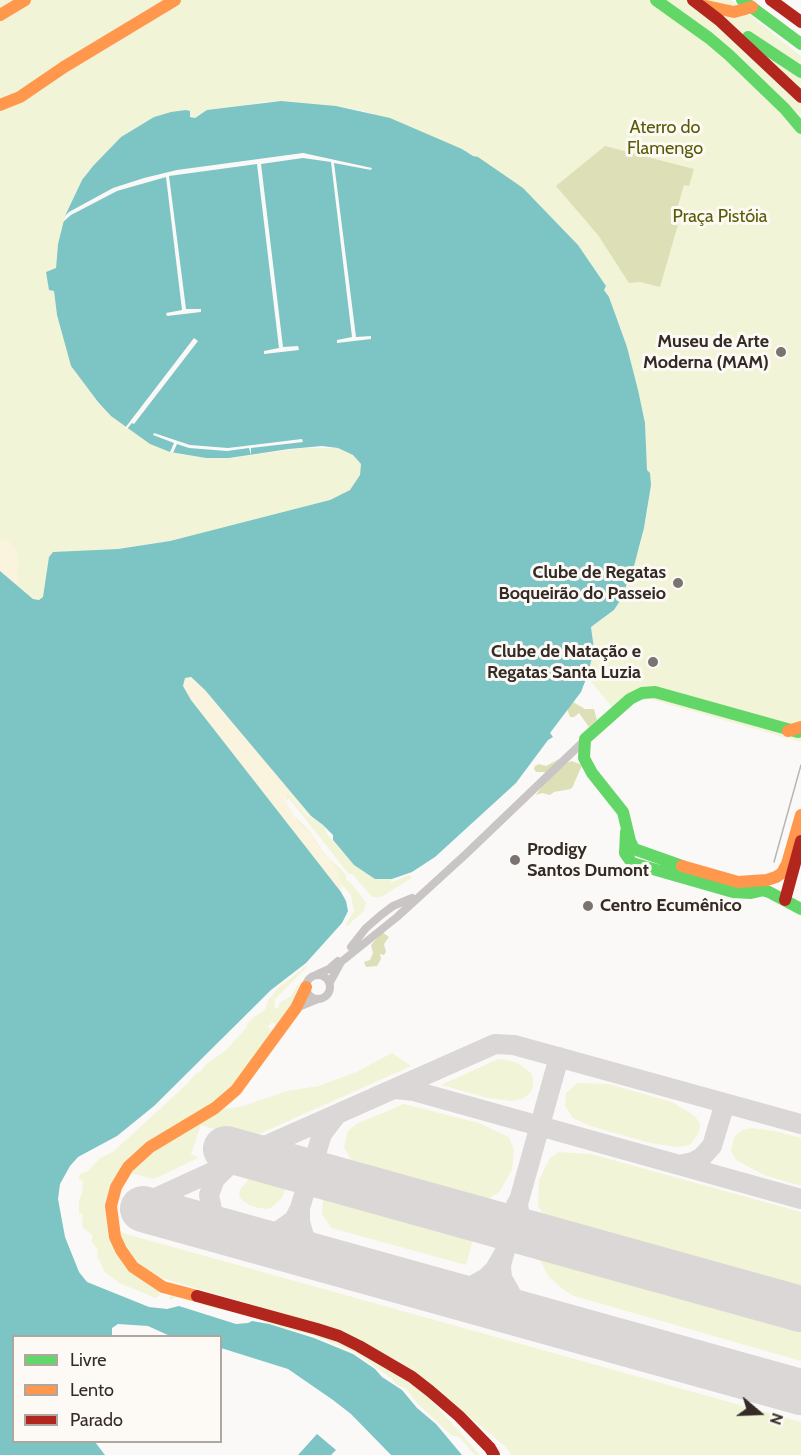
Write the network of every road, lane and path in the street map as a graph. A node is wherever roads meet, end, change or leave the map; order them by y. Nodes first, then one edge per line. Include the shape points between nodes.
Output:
1 (25, 0) edge
2 (175, 0) edge
3 (656, 0) edge
4 (771, 0) edge
5 (696, 2) edge
6 (752, 2) edge
7 (0, 15) edge
8 (719, 20) junction
9 (801, 22) edge
10 (801, 44) edge
11 (801, 72) edge
12 (801, 97) edge
13 (0, 105) edge
14 (801, 128) edge
15 (801, 727) edge
16 (795, 731) edge
17 (585, 739) junction
18 (568, 755) junction
19 (584, 758) junction
20 (801, 815) edge
21 (627, 821) junction
22 (801, 841) edge
23 (738, 882) junction
24 (764, 890) junction
25 (420, 893) junction
26 (794, 905) edge
27 (316, 975) junction
28 (330, 982) junction
29 (306, 987) junction
30 (318, 999) junction
31 (296, 1008) junction
32 (494, 1455) edge

1 - 7 main road
2 - 13 main road via 20,98
3 - 14 main road via 723,49
4 - 9 main road
5 - 6 main road via 729,12 743,11
5 - 8 main road
6 - 10 main road
8 - 11 main road
8 - 12 main road
15 - 16 main road
16 - 17 main road via 655,692 630,699
17 - 18 street
17 - 19 main road
18 - 19 street
18 - 25 street
19 - 21 main road
20 - 23 main road via 782,873 767,880
21 - 23 main road via 631,845 637,851
21 - 24 main road via 625,853 632,863 733,891
22 - 26 main road via 788,886
23 - 24 main road
24 - 26 main road
25 - 27 street via 381,915 335,965
25 - 28 street via 341,962
27 - 28 street
27 - 29 street
28 - 30 street via 329,992
29 - 30 street
29 - 31 main road
30 - 31 street
31 - 32 main road via 228,1098 150,1147 128,1167 116,1187 111,1206 117,1244 133,1267 163,1287 317,1329 359,1346 430,1391

